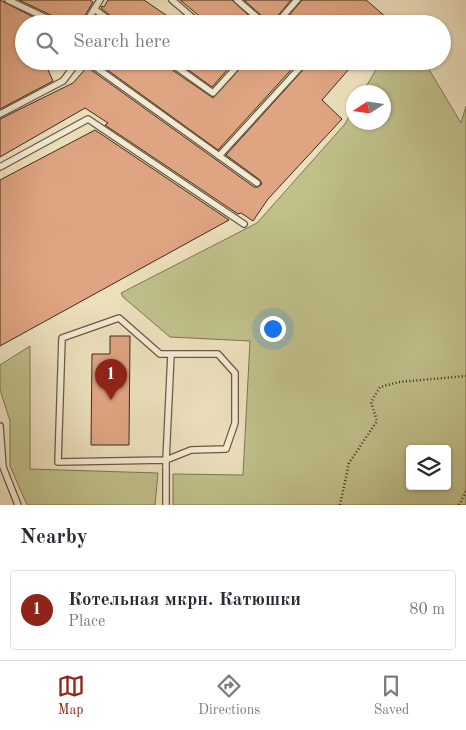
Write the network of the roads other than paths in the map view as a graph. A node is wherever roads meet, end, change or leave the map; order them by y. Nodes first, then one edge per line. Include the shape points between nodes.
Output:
1 (8, 0) edge
2 (100, 0) edge
3 (172, 0) edge
4 (237, 0) edge
5 (297, 0) edge
6 (94, 9) junction
7 (40, 15) edge
8 (91, 15) edge
9 (102, 15) edge
10 (190, 15) edge
11 (254, 15) edge
12 (284, 15) edge
13 (71, 70) edge
14 (100, 70) edge
15 (181, 70) edge
16 (234, 70) edge
17 (298, 70) edge
18 (0, 114) edge
19 (219, 156) junction
20 (0, 167) edge
21 (257, 183) dead end
22 (244, 224) dead end
23 (171, 354) junction
24 (0, 426) edge
25 (166, 460) junction
26 (18, 505) edge
27 (166, 505) edge

1 - 7 lane
2 - 6 lane
3 - 10 lane
4 - 11 lane
5 - 12 lane
6 - 8 lane
6 - 9 lane
13 - 18 lane via 62,81
14 - 19 lane
15 - 16 lane via 213,93
17 - 19 lane
19 - 21 lane
20 - 22 lane via 88,119
23 - 25 lane
23 - 25 lane via 218,354 235,373 235,423 226,449 191,450
23 - 25 lane via 160,354 119,318 62,338 58,462
24 - 26 lane via 4,468
25 - 27 lane

